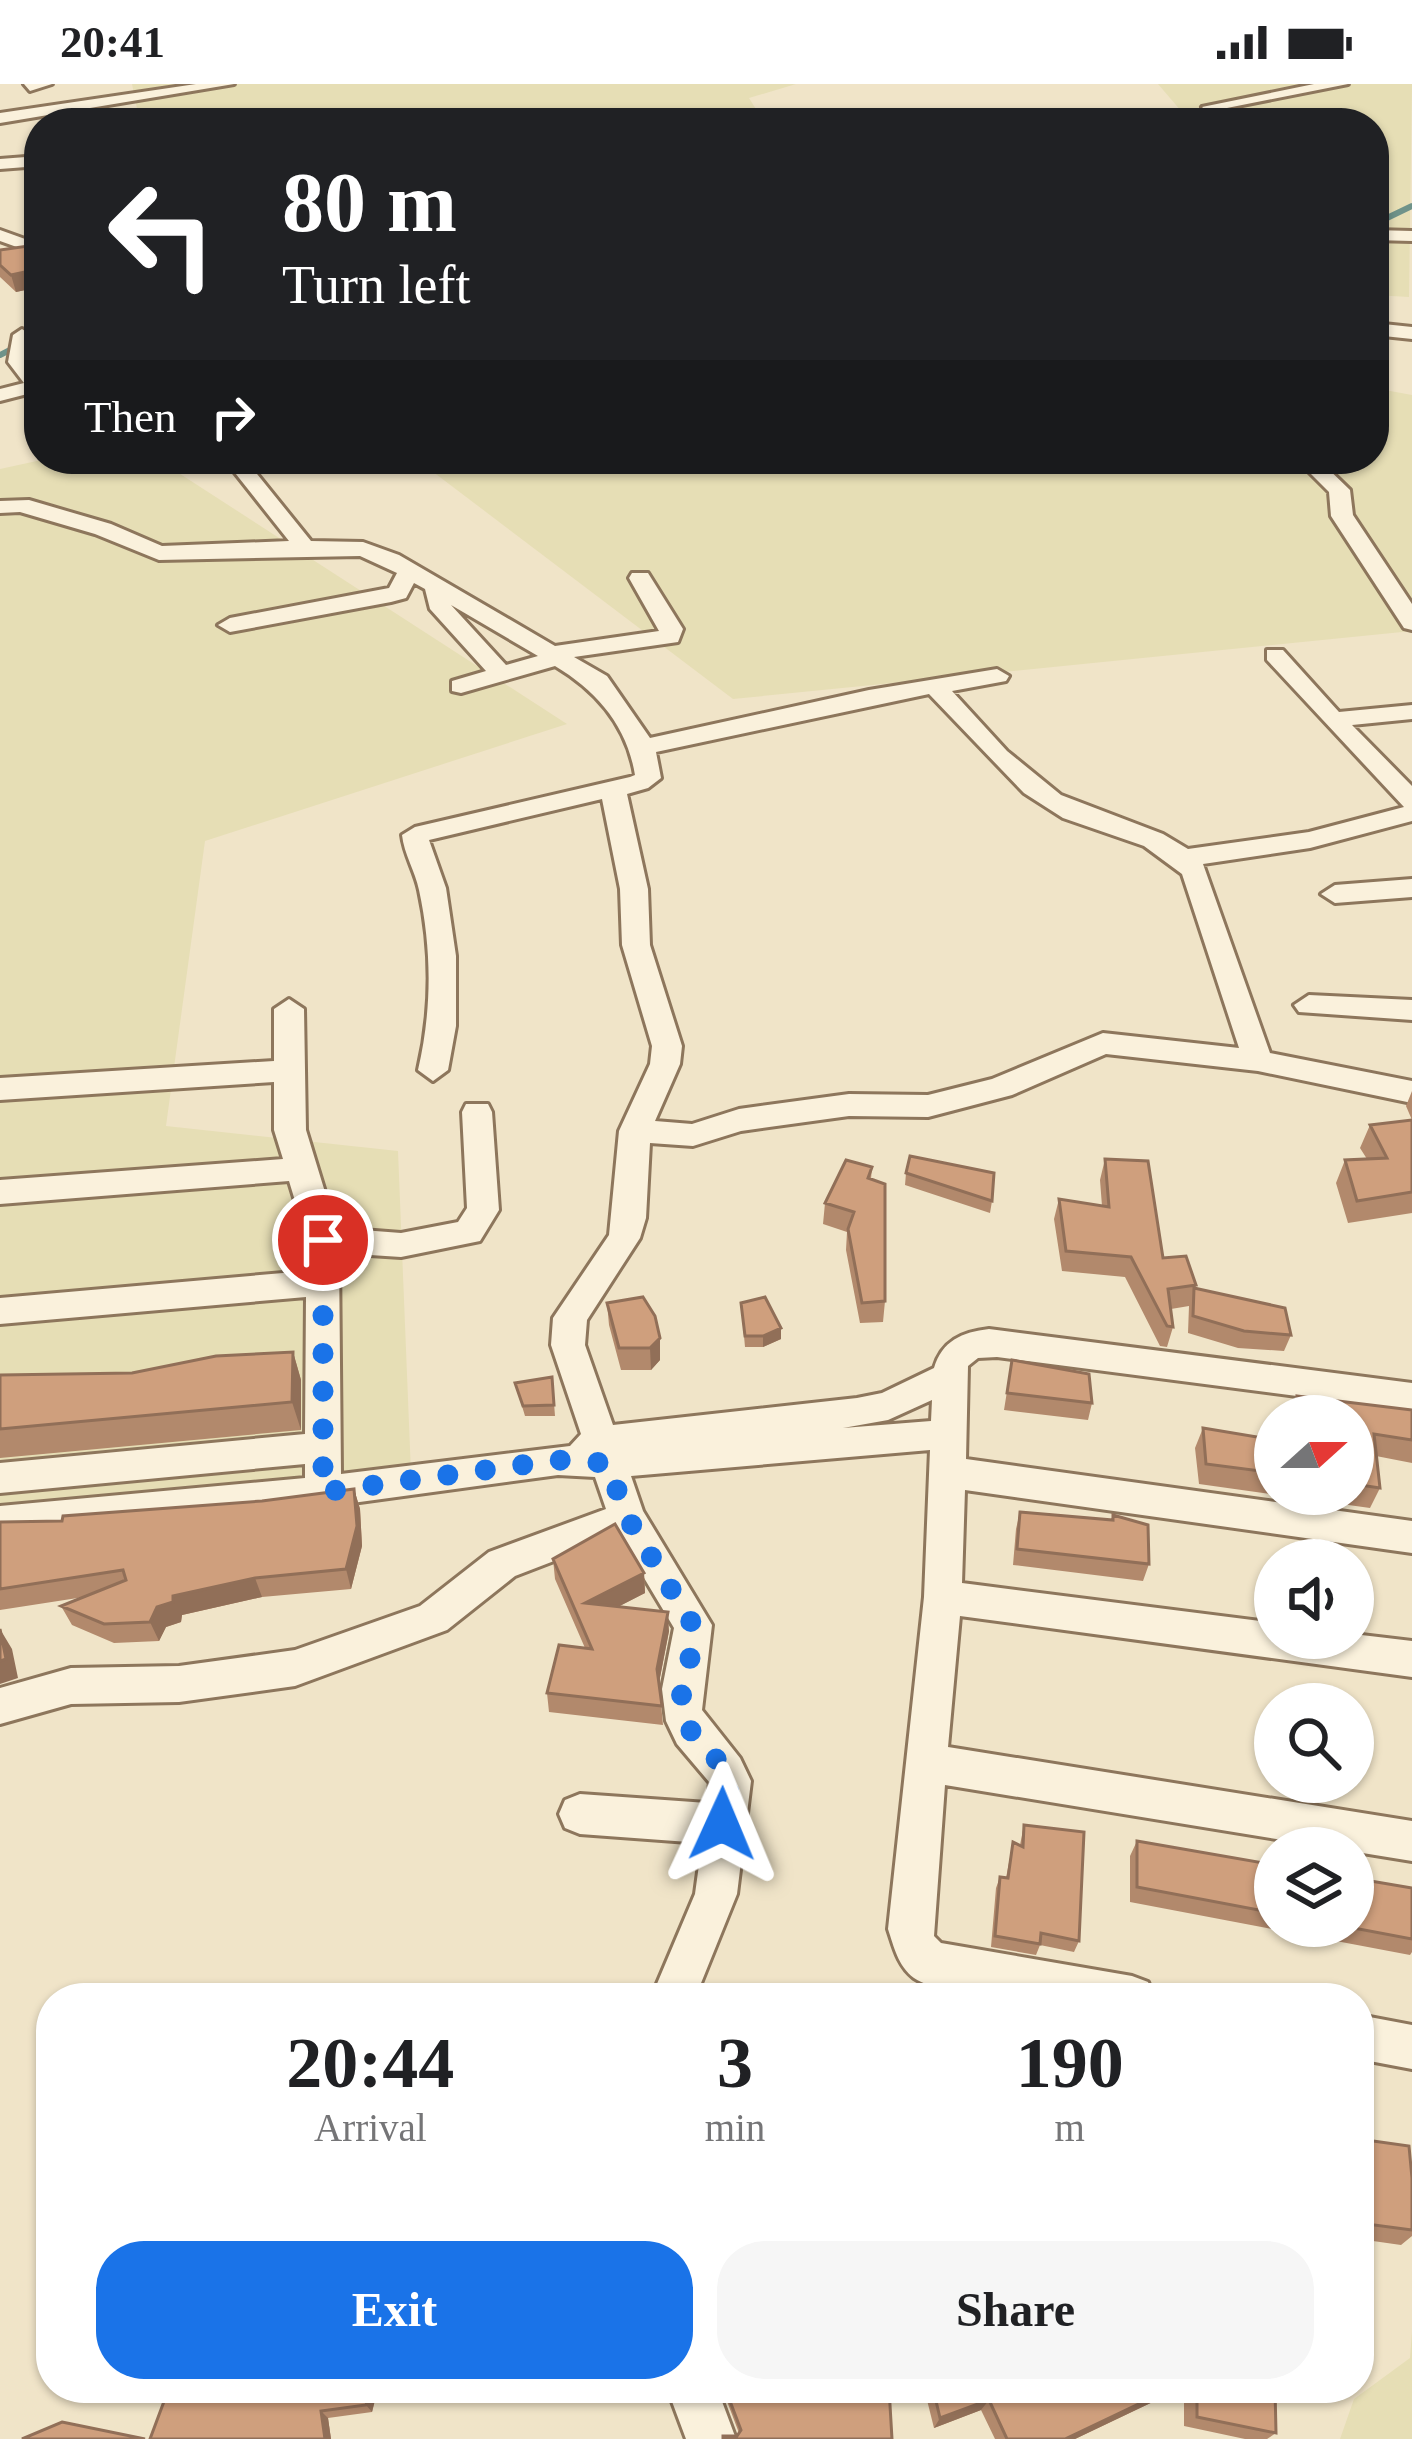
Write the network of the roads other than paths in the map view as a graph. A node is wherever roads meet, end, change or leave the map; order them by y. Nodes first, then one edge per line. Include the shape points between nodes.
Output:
1 (226, 84) edge
2 (1340, 84) edge
3 (207, 85) edge
4 (63, 108) edge
5 (1209, 108) edge
6 (20, 339) edge
7 (24, 371) edge
8 (246, 474) edge
9 (1322, 474) edge
10 (0, 507) edge
11 (305, 547) junction
12 (410, 569) junction
13 (640, 578) dead end
14 (436, 585) junction
15 (1412, 623) edge
16 (230, 625) dead end
17 (556, 655) junction
18 (1275, 655) dead end
19 (502, 675) junction
20 (997, 676) dead end
21 (461, 686) dead end
22 (936, 687) junction
23 (1412, 712) edge
24 (1333, 720) junction
25 (644, 747) junction
26 (614, 790) junction
27 (1412, 801) edge
28 (1412, 813) edge
29 (1185, 858) junction
30 (1412, 888) edge
31 (1335, 894) dead end
32 (1309, 1005) dead end
33 (289, 1009) dead end
34 (1412, 1010) edge
35 (1258, 1061) junction
36 (433, 1070) dead end
37 (288, 1071) junction
38 (0, 1089) edge
39 (1412, 1092) edge
40 (477, 1112) dead end
41 (635, 1131) junction
42 (298, 1168) junction
43 (0, 1192) edge
44 (323, 1240) junction
45 (325, 1282) junction
46 (0, 1311) edge
47 (951, 1375) junction
48 (1412, 1397) edge
49 (322, 1447) junction
50 (604, 1452) junction
51 (947, 1453) junction
52 (0, 1478) edge
53 (323, 1492) junction
54 (627, 1517) junction
55 (0, 1522) edge
56 (1412, 1537) edge
57 (943, 1598) junction
58 (1412, 1658) edge
59 (0, 1706) edge
60 (924, 1762) junction
61 (580, 1814) dead end
62 (722, 1824) junction
63 (1412, 1841) edge
64 (679, 1983) edge
65 (1045, 1983) edge
66 (1374, 2040) edge
67 (1412, 2047) edge
68 (698, 2403) edge
69 (711, 2439) edge

1 - 3 street
2 - 5 street
3 - 4 street
6 - 7 street
8 - 11 street
9 - 15 street via 1339,490 1342,516
10 - 11 street via 21,505 159,553
11 - 12 street via 363,549
12 - 14 street
12 - 16 street via 391,596
13 - 17 street via 670,637
14 - 17 street
14 - 19 street via 437,604
17 - 19 street
17 - 25 street via 598,681
18 - 24 street
19 - 21 street
20 - 22 street
22 - 25 street
22 - 29 street via 1049,798
23 - 24 street
24 - 27 street
25 - 26 street via 648,778
26 - 36 street via 415,836 432,888 442,970
26 - 41 street via 636,944 667,1046
28 - 29 street via 1274,847
29 - 35 street
30 - 31 street
32 - 34 street
33 - 37 street
35 - 39 street
35 - 41 street via 1103,1043 1001,1087 928,1106 849,1105 739,1120 694,1135
37 - 38 street
37 - 42 street
40 - 44 street via 483,1210 469,1232 401,1245
41 - 50 street via 624,1238 568,1330
42 - 43 street
42 - 44 street
44 - 45 street
45 - 46 street
45 - 49 street
47 - 48 street via 959,1350 997,1343
47 - 50 street via 888,1406
47 - 51 street
49 - 52 street
49 - 53 street
50 - 51 street
50 - 53 street
50 - 54 street
51 - 56 street
51 - 57 street
53 - 55 street
54 - 59 street via 502,1564 433,1618 295,1668 179,1684 71,1686
54 - 62 street via 693,1625 680,1706 731,1781
57 - 58 street
57 - 60 street
60 - 63 street
60 - 65 street via 910,1929 916,1949 930,1963
61 - 62 street
62 - 64 street via 716,1894
66 - 67 street
68 - 69 street

